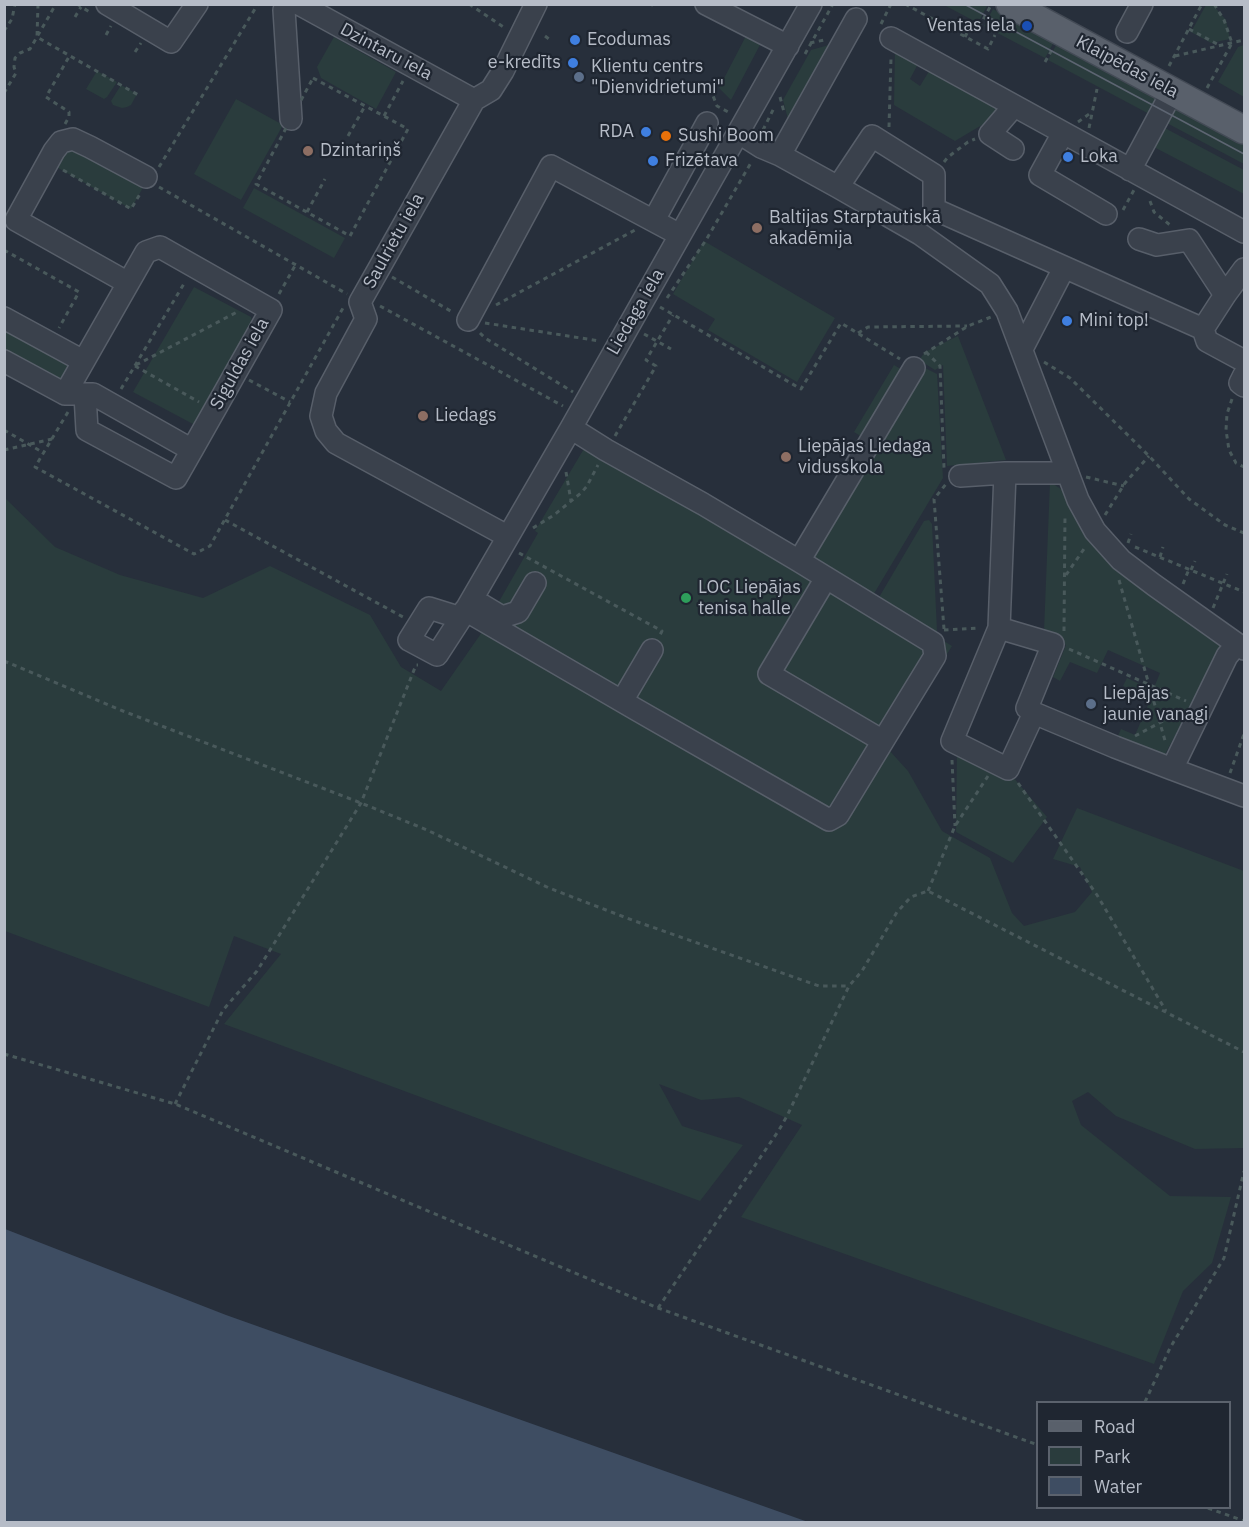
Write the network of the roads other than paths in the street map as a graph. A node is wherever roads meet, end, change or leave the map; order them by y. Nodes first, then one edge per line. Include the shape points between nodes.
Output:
1 (198, 4) edge
2 (287, 4) edge
3 (299, 4) edge
4 (536, 4) edge
5 (706, 4) edge
6 (811, 4) edge
7 (1142, 4) edge
8 (1000, 5) edge
9 (109, 15) edge
10 (852, 26) road end
11 (1127, 32) dead end
12 (884, 34) road end
13 (794, 54) junction
14 (1171, 80) junction
15 (474, 100) junction
16 (1014, 106) junction
17 (291, 119) road end
18 (707, 123) dead end
19 (736, 124) junction
20 (1245, 130) edge
21 (1063, 133) junction
22 (1013, 149) dead end
23 (770, 151) junction
24 (1136, 173) junction
25 (148, 182) road end
26 (838, 187) junction
27 (934, 209) junction
28 (1106, 214) road end
29 (654, 220) junction
30 (1245, 232) edge
31 (920, 234) junction
32 (680, 235) junction
33 (1139, 239) dead end
34 (1064, 267) junction
35 (1245, 269) edge
36 (128, 283) junction
37 (1225, 295) junction
38 (459, 315) road end
39 (4, 318) edge
40 (1203, 329) junction
41 (1022, 349) junction
42 (920, 360) road end
43 (4, 361) edge
44 (83, 361) junction
45 (1245, 361) edge
46 (76, 395) junction
47 (571, 428) junction
48 (192, 450) junction
49 (1005, 473) junction
50 (1068, 473) junction
51 (960, 476) dead end
52 (512, 544) junction
53 (798, 561) junction
54 (826, 578) junction
55 (535, 583) dead end
56 (466, 609) junction
57 (999, 628) junction
58 (1240, 646) edge
59 (652, 650) road end
60 (622, 701) junction
61 (1034, 713) junction
62 (883, 741) junction
63 (1172, 769) junction
64 (1245, 796) edge

1 - 9 street via 171,42
2 - 17 street via 284,10
3 - 15 street, Dzintaru iela
4 - 15 street, Saulrietu iela via 491,90
5 - 13 street
6 - 13 street, Liedaga iela
7 - 11 street
8 - 14 main road, Klaipēdas iela
10 - 23 street
12 - 16 street
13 - 19 street, Liedaga iela
14 - 20 main road, Klaipēdas iela
14 - 24 street
15 - 52 street, Saulrietu iela via 363,302 366,319 326,393 321,416 336,443
16 - 21 street
16 - 22 street via 990,134
18 - 29 street
19 - 23 street
19 - 32 street, Liedaga iela
21 - 24 street
21 - 28 street via 1040,175
23 - 26 street
24 - 30 street
25 - 36 street via 73,139 61,142 16,220
26 - 27 street via 872,136 934,175
26 - 31 street
27 - 31 street
27 - 34 street
29 - 32 street
29 - 38 street via 551,166
31 - 41 street via 990,284 1007,311
32 - 47 street, Liedaga iela
33 - 37 street via 1157,245 1189,240
34 - 40 street
34 - 41 street
35 - 37 street
36 - 44 street, Siguldas iela
36 - 48 street, Siguldas iela via 146,252 160,247 264,305 236,373
37 - 40 street
39 - 44 street
40 - 45 street via 1207,341
41 - 50 street
42 - 53 street
43 - 46 street
44 - 46 street, Siguldas iela
46 - 48 street via 93,394
46 - 48 street, Siguldas iela via 87,430 176,478
47 - 52 street, Liedaga iela
47 - 53 street
49 - 50 street
49 - 51 street
49 - 57 street
50 - 58 street via 1095,531 1121,560
52 - 56 street, Liedaga iela
53 - 54 street
54 - 62 street via 933,643 936,656
54 - 62 street via 769,674
55 - 56 street via 518,612 502,617
56 - 56 street, Liedaga iela via 429,608 409,640 437,655
56 - 60 street
57 - 61 street via 1058,646 1027,708
57 - 61 street via 952,741 1002,766
58 - 63 street via 1227,656 1198,706
59 - 60 street
60 - 62 street via 829,820 838,815
61 - 63 street
63 - 64 street

